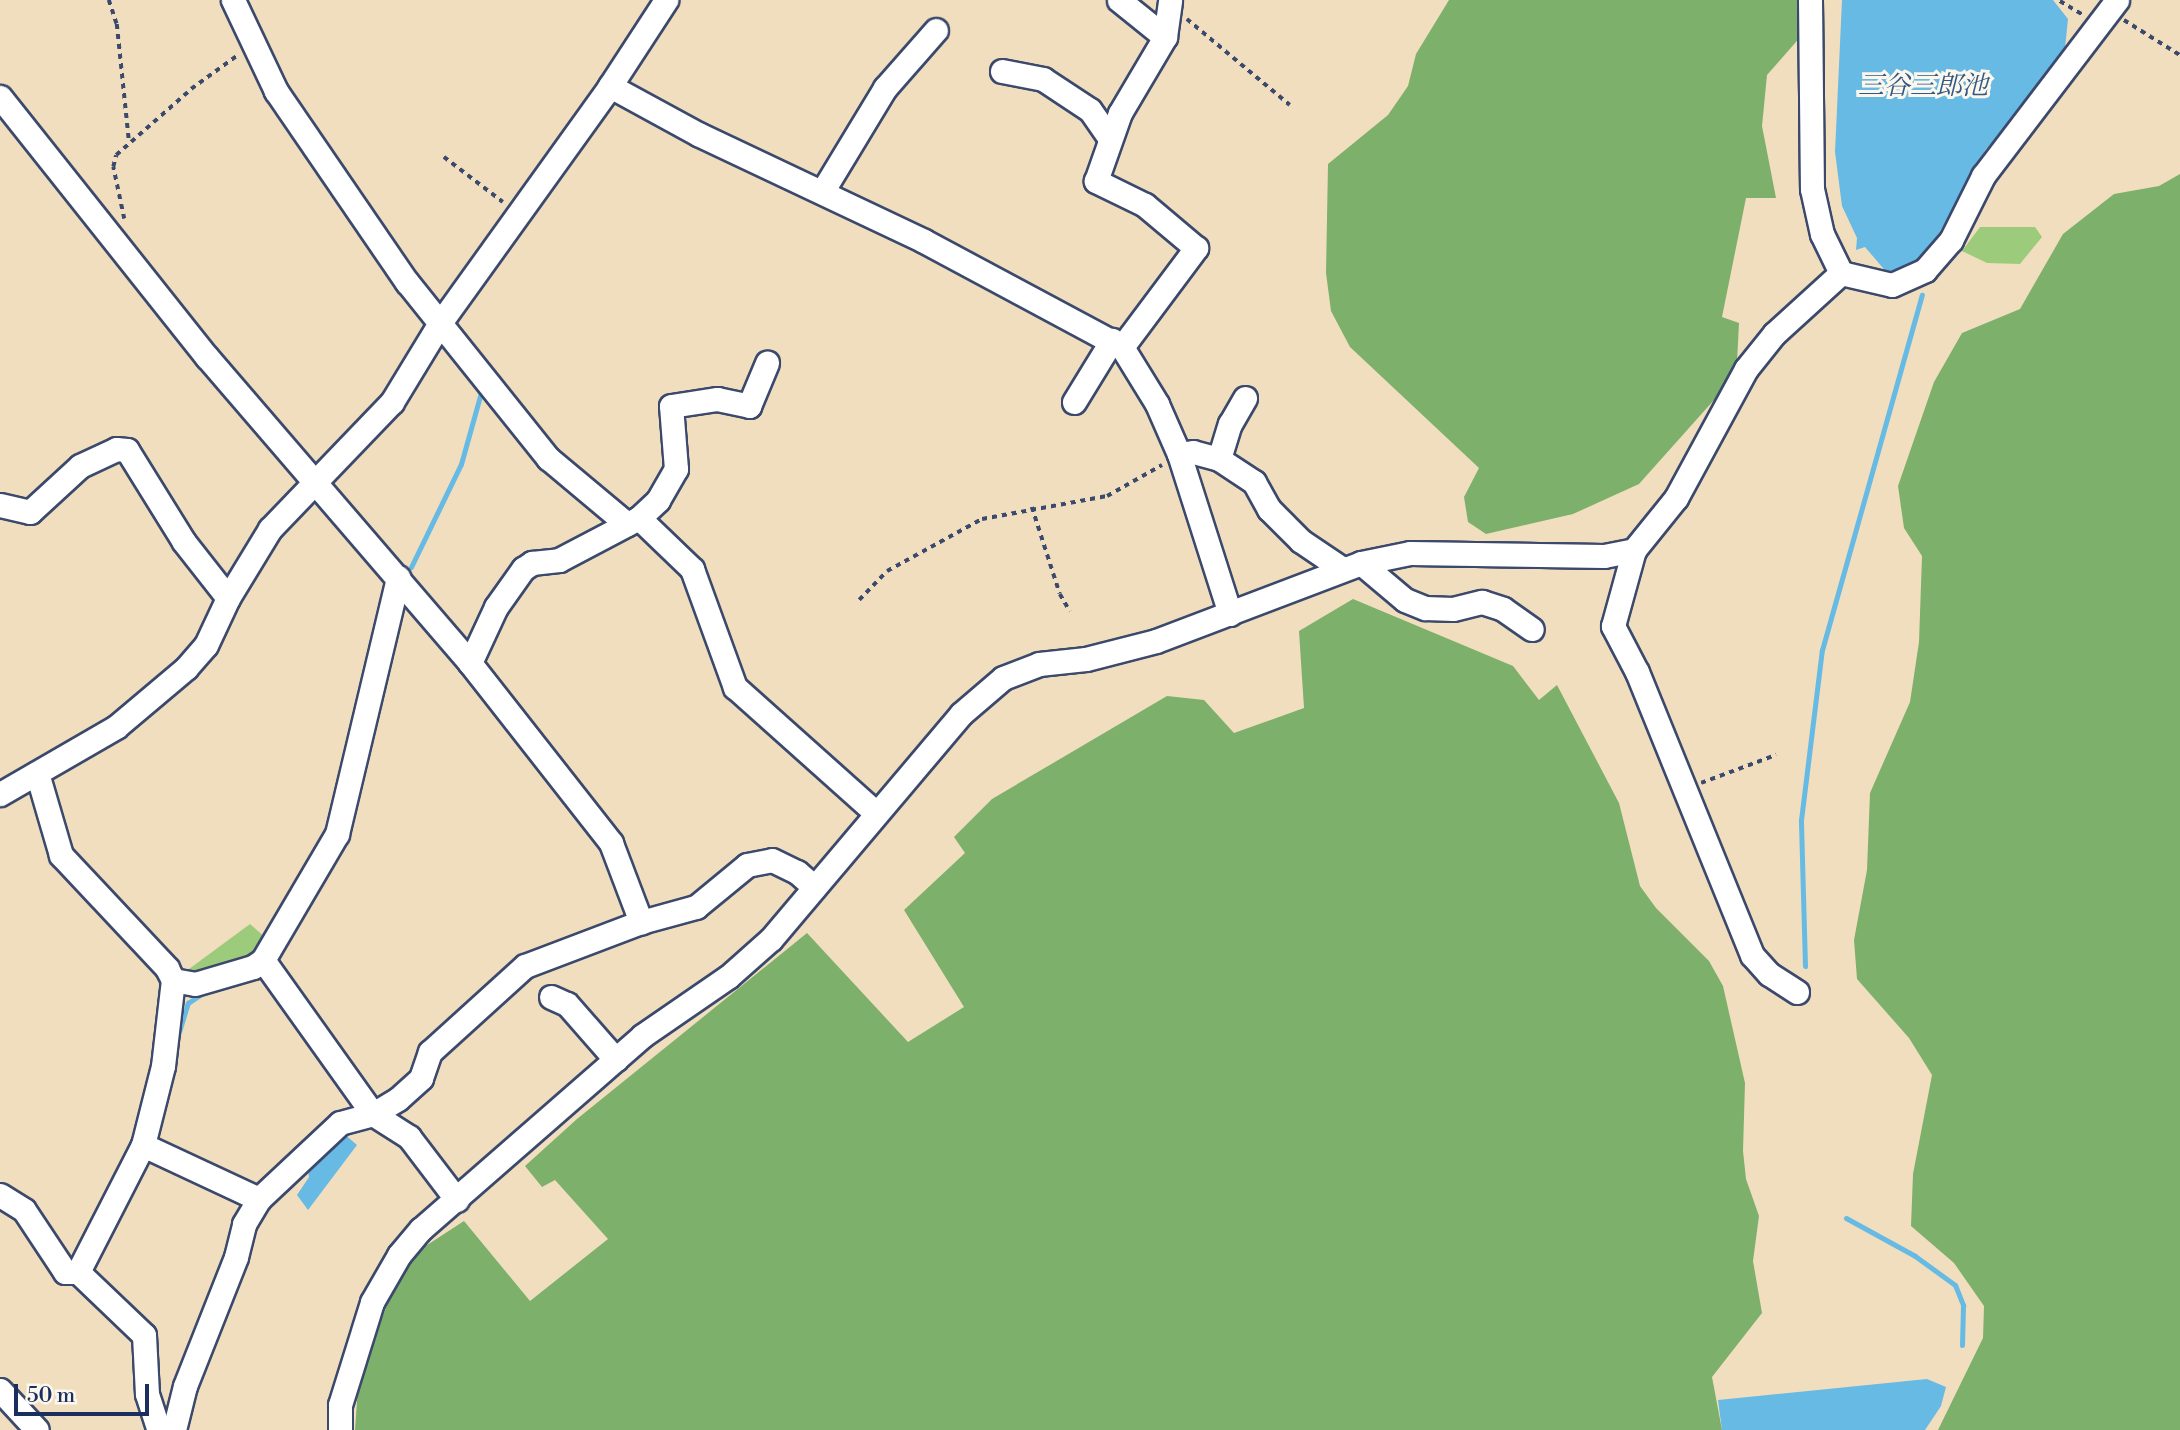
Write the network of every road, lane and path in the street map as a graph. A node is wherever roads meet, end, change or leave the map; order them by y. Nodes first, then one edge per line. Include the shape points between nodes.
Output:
1 (109, 0) edge
2 (233, 0) edge
3 (1119, 0) edge
4 (1810, 0) edge
5 (655, 4) edge
6 (1170, 4) edge
7 (2114, 6) edge
8 (936, 30) dead end
9 (1165, 37) junction
10 (252, 45) junction
11 (2180, 55) edge
12 (1002, 71) dead end
13 (610, 86) junction
14 (0, 97) edge
15 (1290, 106) dead end
16 (1109, 137) junction
17 (130, 141) junction
18 (444, 157) dead end
19 (822, 192) junction
20 (521, 209) junction
21 (126, 229) dead end
22 (1841, 274) junction
23 (440, 323) junction
24 (1117, 343) junction
25 (767, 363) dead end
26 (1245, 398) dead end
27 (1074, 402) dead end
28 (1179, 454) junction
29 (1219, 459) junction
30 (313, 482) junction
31 (0, 505) edge
32 (1032, 507) junction
33 (633, 521) junction
34 (1634, 550) junction
35 (1351, 566) junction
36 (398, 577) junction
37 (228, 598) junction
38 (859, 600) dead end
39 (1070, 611) dead end
40 (1230, 614) junction
41 (1532, 629) dead end
42 (470, 663) junction
43 (1776, 755) dead end
44 (37, 773) junction
45 (1686, 789) junction
46 (0, 794) edge
47 (876, 813) junction
48 (814, 887) junction
49 (641, 922) junction
50 (263, 960) junction
51 (173, 980) junction
52 (1797, 992) dead end
53 (551, 997) dead end
54 (616, 1060) junction
55 (373, 1114) junction
56 (148, 1147) junction
57 (0, 1195) edge
58 (259, 1199) junction
59 (457, 1200) junction
60 (82, 1276) junction
61 (0, 1390) edge
62 (37, 1430) edge
63 (159, 1430) edge
64 (174, 1430) edge
65 (340, 1430) edge

1 - 17 path via 117,24
2 - 10 street
3 - 9 street
4 - 22 street via 1812,189 1822,234
5 - 13 street
6 - 9 street
6 - 15 path
7 - 11 path
7 - 22 street via 1983,176 1951,240 1925,270 1892,285
8 - 19 street via 885,88
9 - 16 street
10 - 17 path
10 - 23 street via 276,91
12 - 16 street via 1043,79 1090,110
13 - 19 street via 698,134
13 - 20 street
14 - 30 street
16 - 24 street via 1096,181 1145,205 1196,248
17 - 21 path via 116,155 113,167
18 - 20 path via 499,201
19 - 24 street
20 - 23 street
22 - 34 street via 1774,334 1746,369 1676,498
23 - 30 street via 392,402
23 - 33 street via 548,458
24 - 27 street
24 - 28 street via 1157,404
25 - 33 street via 749,405 717,399 671,406 676,469 669,484
26 - 29 street via 1230,424
28 - 29 street via 1193,452
28 - 32 path via 1125,490
28 - 40 street
29 - 35 street via 1254,482 1269,509 1301,541
30 - 36 street
30 - 37 street via 270,529
31 - 37 street via 30,512 80,466 116,449 127,450 184,542
32 - 38 path via 982,519 921,550 887,571
32 - 39 path via 1060,594
33 - 42 street via 559,560 532,563 523,569 496,607
33 - 47 street via 692,569 735,687
34 - 35 street via 1604,556 1410,554
34 - 45 street via 1613,626
35 - 40 street
35 - 41 street via 1424,608 1482,602 1503,609
36 - 42 street
36 - 50 street via 337,834
37 - 44 street via 206,645 186,668 116,727
40 - 47 street via 1156,641 1086,659 1039,664 1003,678 961,714
42 - 49 street via 611,843
43 - 45 path
44 - 46 street
44 - 51 street via 61,855 167,968
45 - 52 street via 1752,955 1769,974
47 - 48 street
48 - 49 street via 772,860 747,865 696,907
48 - 54 street via 771,939
49 - 55 street via 525,966 430,1052 421,1078
50 - 51 street via 195,984
50 - 55 street
51 - 56 street
53 - 54 street via 567,1004
54 - 59 street
55 - 58 street via 340,1123
55 - 59 street via 409,1137
56 - 58 street
56 - 60 street
57 - 60 street via 24,1210 65,1272
58 - 64 street via 244,1224
59 - 65 street via 421,1229 399,1255 372,1302 340,1405
60 - 63 street via 144,1335 147,1394
61 - 62 street

